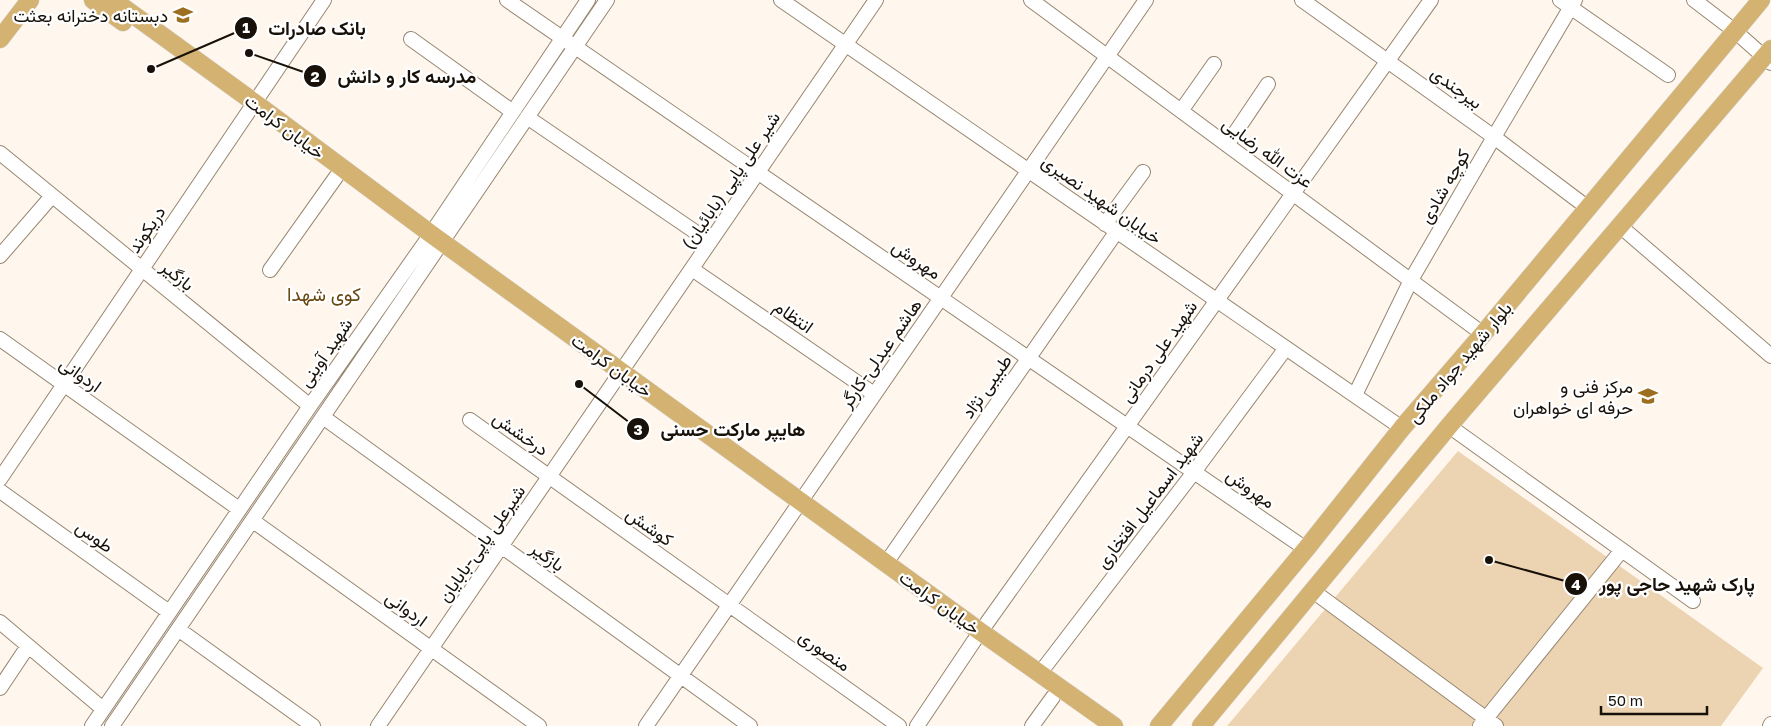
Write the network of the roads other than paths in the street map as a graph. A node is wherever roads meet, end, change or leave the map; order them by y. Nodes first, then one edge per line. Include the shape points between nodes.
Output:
1 (16, 0) edge
2 (30, 0) edge
3 (93, 0) edge
4 (113, 0) edge
5 (324, 0) edge
6 (507, 0) edge
7 (588, 0) edge
8 (607, 0) edge
9 (781, 0) edge
10 (876, 0) edge
11 (1146, 0) edge
12 (1302, 0) edge
13 (1431, 0) edge
14 (1694, 0) edge
15 (1761, 0) edge
16 (1040, 3) edge
17 (1569, 3) edge
18 (0, 20) edge
19 (1736, 32) junction
20 (562, 38) junction
21 (0, 39) edge
22 (412, 39) dead end
23 (846, 45) junction
24 (576, 47) junction
25 (1107, 56) junction
26 (1769, 57) edge
27 (1388, 61) junction
28 (1214, 64) dead end
29 (1668, 75) dead end
30 (1268, 84) dead end
31 (252, 107) junction
32 (1181, 111) junction
33 (513, 112) junction
34 (527, 117) junction
35 (1494, 136) junction
36 (1227, 145) junction
37 (0, 153) edge
38 (1028, 170) junction
39 (1143, 172) dead end
40 (758, 173) junction
41 (336, 177) junction
42 (1293, 193) junction
43 (52, 196) junction
44 (1588, 208) junction
45 (1620, 226) junction
46 (1111, 227) junction
47 (710, 242) junction
48 (434, 243) junction
49 (0, 256) edge
50 (692, 269) junction
51 (142, 270) junction
52 (270, 270) dead end
53 (1411, 280) junction
54 (941, 298) junction
55 (1217, 300) junction
56 (1483, 334) junction
57 (0, 340) edge
58 (1286, 348) junction
59 (1771, 356) edge
60 (1029, 358) junction
61 (618, 377) junction
62 (64, 385) junction
63 (874, 394) junction
64 (1355, 395) junction
65 (310, 406) junction
66 (323, 417) junction
67 (470, 420) dead end
68 (1128, 426) junction
69 (1449, 426) junction
70 (1402, 428) junction
71 (1194, 472) junction
72 (550, 477) junction
73 (0, 479) edge
74 (0, 491) edge
75 (798, 505) junction
76 (239, 510) junction
77 (253, 521) junction
78 (502, 546) junction
79 (1306, 548) junction
80 (1622, 550) junction
81 (886, 563) junction
82 (1313, 591) junction
83 (1693, 601) dead end
84 (729, 605) junction
85 (169, 612) junction
86 (0, 622) edge
87 (178, 630) junction
88 (978, 636) junction
89 (28, 646) junction
90 (431, 649) junction
91 (1040, 673) junction
92 (680, 675) junction
93 (0, 688) edge
94 (1053, 697) junction
95 (103, 709) junction
96 (1487, 723) edge
97 (92, 726) edge
98 (112, 726) edge
99 (313, 726) edge
100 (378, 726) edge
101 (538, 726) edge
102 (646, 726) edge
103 (750, 726) edge
104 (900, 726) edge
105 (917, 726) edge
106 (1032, 726) edge
107 (1094, 726) edge
108 (1114, 726) edge
109 (1159, 726) edge
110 (1201, 726) edge

1 - 18 main road
2 - 21 main road
3 - 31 main road, خیابان کرامت
4 - 31 main road, خیابان کرامت
5 - 31 street, دریکوند
6 - 20 street, مهروش
7 - 20 street, شهید آوینی
8 - 24 street, شهید آوینی
9 - 23 street, خیابان شهید نصیری
10 - 23 street, شیر علی پاپی (بابائیان)
11 - 25 street, هاشم عبدلی-کارگر
12 - 27 street, بیرجندی
13 - 27 street, شهید علی درمانی
14 - 19 street
15 - 19 main road, بلوار شهید جواد ملکی
16 - 25 street, عزت الله رضایی
17 - 29 street
17 - 35 street, کوچه شادی
19 - 26 street
19 - 44 main road, بلوار شهید جواد ملکی
20 - 24 street, مهروش
20 - 33 street, شهید آوینی
22 - 33 street
23 - 38 street, خیابان شهید نصیری
23 - 40 street, شیر علی پاپی (بابائیان)
24 - 34 street, شهید آوینی
24 - 40 street, مهروش
25 - 32 street, عزت الله رضایی
25 - 38 street, هاشم عبدلی-کارگر
26 - 45 main road, بلوار شهید جواد ملکی
27 - 35 street, بیرجندی
27 - 42 street, شهید علی درمانی
28 - 32 street
30 - 36 street
31 - 41 main road, خیابان کرامت
31 - 48 main road, خیابان کرامت
31 - 51 street, دریکوند
32 - 36 street, عزت الله رضایی
33 - 48 street, شهید آوینی
34 - 47 street
34 - 48 street, شهید آوینی
35 - 44 street, بیرجندی
35 - 53 street, کوچه شادی
36 - 42 street, عزت الله رضایی
37 - 43 street, بازگیر
38 - 46 street, خیابان شهید نصیری
38 - 54 street, هاشم عبدلی-کارگر
39 - 46 street, طبیبی نژاد
40 - 47 street, شیر علی پاپی (بابائیان)
40 - 54 street, مهروش
41 - 48 main road, خیابان کرامت
41 - 52 street
42 - 53 street, عزت الله رضایی
42 - 55 street, شهید علی درمانی
43 - 49 street
43 - 51 street, بازگیر
44 - 56 main road, بلوار شهید جواد ملکی
45 - 59 street
45 - 69 main road, بلوار شهید جواد ملکی
46 - 55 street, خیابان شهید نصیری
46 - 60 street, طبیبی نژاد
47 - 50 street, شیر علی پاپی (بابائیان)
48 - 61 main road, خیابان کرامت
48 - 65 street, شهید آوینی
48 - 66 street, شهید آوینی
50 - 61 street, شیر علی پاپی (بابائیان)
50 - 63 street, انتظام
51 - 62 street, دریکوند
51 - 65 street, بازگیر
53 - 56 street, عزت الله رضایی
53 - 64 street, کوچه شادی
54 - 60 street, مهروش
54 - 63 street, هاشم عبدلی-کارگر
55 - 58 street, خیابان شهید نصیری
55 - 68 street, شهید علی درمانی
56 - 70 main road, بلوار شهید جواد ملکی
57 - 62 street, اردوانی
58 - 64 street, خیابان شهید نصیری
58 - 71 street, شهید اسماعیل افتخاری
60 - 68 street, مهروش
60 - 81 street, طبیبی نژاد
61 - 72 street, شیرعلی پاپی-بابایان
61 - 75 main road, خیابان کرامت
62 - 73 street, دریکوند
62 - 76 street, اردوانی
63 - 75 street, هاشم عبدلی-کارگر
64 - 70 street, خیابان شهید نصیری
65 - 76 street, شهید آوینی
66 - 77 street, شهید آوینی
66 - 78 street, بازگیر
67 - 72 street, درخشش
68 - 71 street, مهروش
68 - 88 street, شهید علی درمانی
69 - 80 street
69 - 82 main road, بلوار شهید جواد ملکی
70 - 79 main road, بلوار شهید جواد ملکی
71 - 79 street, مهروش
71 - 91 street, شهید اسماعیل افتخاری
72 - 78 street, شیرعلی پاپی-بابایان
72 - 84 street, کوشش
74 - 85 street, طوس
75 - 81 main road, خیابان کرامت
75 - 84 street, هاشم عبدلی-کارگر
75 - 88 main road, خیابان کرامت
76 - 85 street, شهید آوینی
77 - 87 street, شهید آوینی
77 - 90 street, اردوانی
78 - 90 street, شیرعلی پاپی-بابایان
78 - 92 street, بازگیر
79 - 109 main road, بلوار شهید جواد ملکی
80 - 83 street
80 - 96 street
81 - 88 main road, خیابان کرامت
82 - 96 street
82 - 110 main road, بلوار شهید جواد ملکی
84 - 92 street, هاشم عبدلی-کارگر
84 - 104 street, منصوری
85 - 95 street, شهید آوینی
86 - 89 street
87 - 98 street, شهید آوینی
87 - 99 street
88 - 91 main road, خیابان کرامت
88 - 94 main road, خیابان کرامت
88 - 105 street, شهید علی درمانی
89 - 93 street
89 - 95 street
90 - 100 street, شیرعلی پاپی-بابایان
90 - 101 street, اردوانی
91 - 108 main road, خیابان کرامت
92 - 102 street, هاشم عبدلی-کارگر
92 - 103 street, بازگیر
94 - 106 street
94 - 107 main road, خیابان کرامت
95 - 97 street, شهید آوینی

